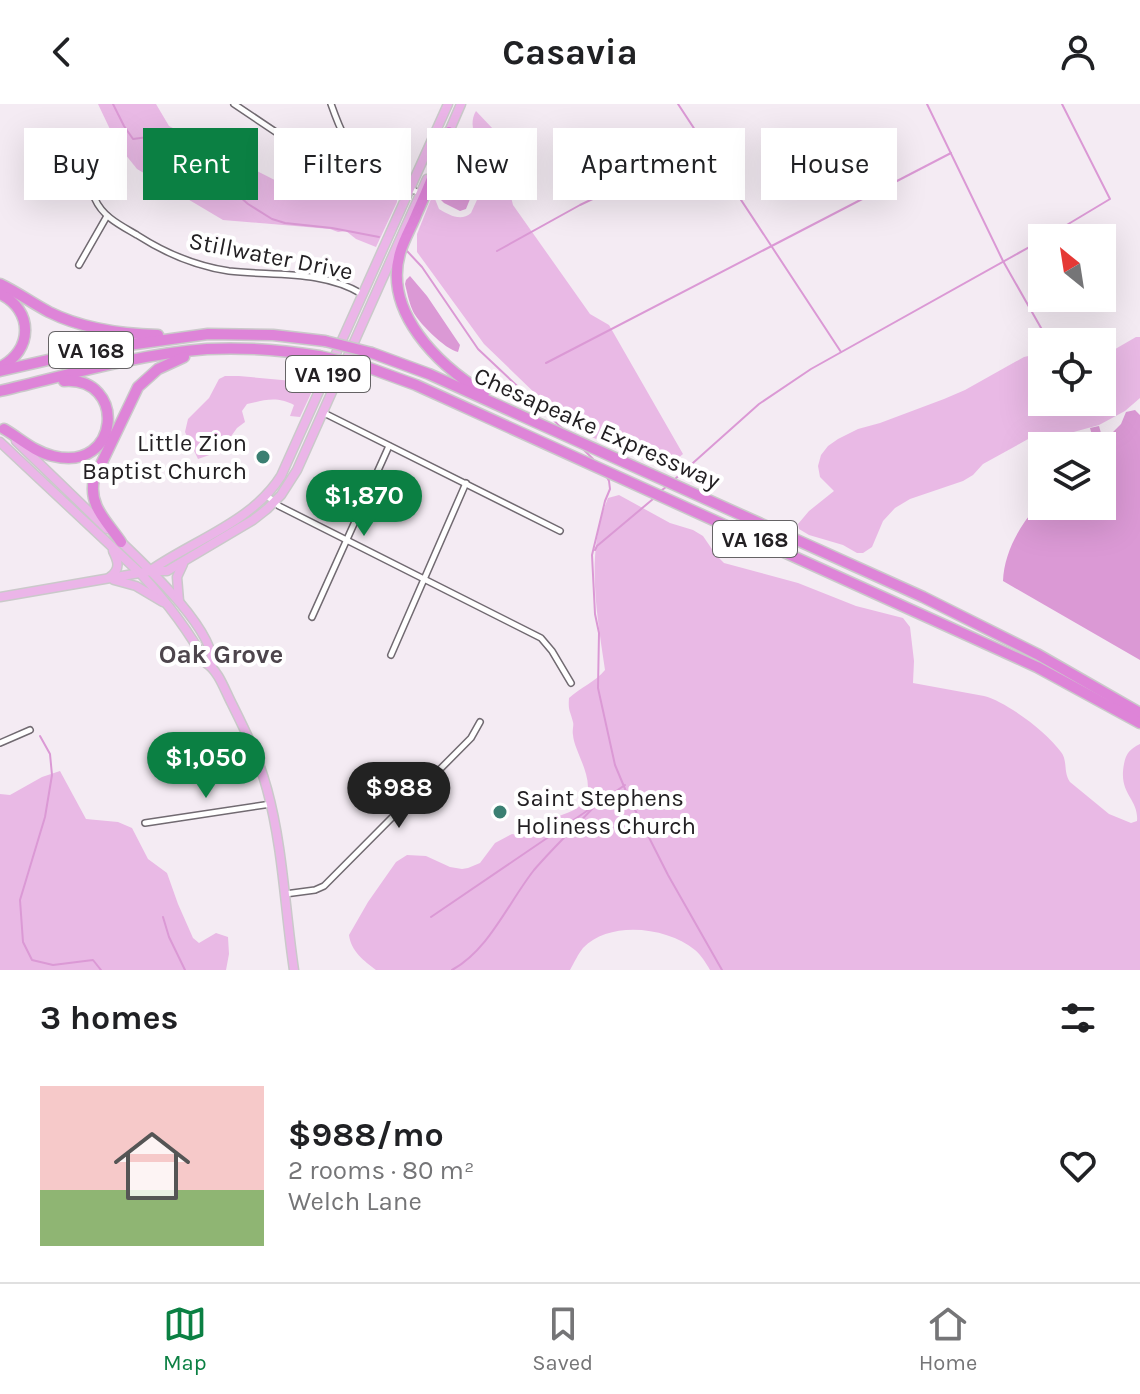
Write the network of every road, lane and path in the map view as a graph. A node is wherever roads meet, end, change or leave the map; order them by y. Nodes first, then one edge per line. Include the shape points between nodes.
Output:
1 (234, 104) edge
2 (331, 104) edge
3 (448, 104) edge
4 (462, 104) edge
5 (340, 128) edge
6 (451, 128) edge
7 (274, 131) edge
8 (427, 178) edge
9 (411, 187) edge
10 (411, 189) edge
11 (427, 190) edge
12 (420, 193) junction
13 (96, 200) edge
14 (405, 200) edge
15 (107, 216) junction
16 (79, 265) dead end
17 (0, 284) edge
18 (0, 294) edge
19 (363, 294) junction
20 (357, 334) junction
21 (184, 336) junction
22 (213, 349) junction
23 (0, 369) edge
24 (22, 386) junction
25 (0, 391) edge
26 (323, 412) junction
27 (2, 427) edge
28 (567, 436) junction
29 (0, 442) edge
30 (389, 446) junction
31 (466, 483) junction
32 (266, 495) junction
33 (274, 503) junction
34 (560, 531) dead end
35 (347, 540) junction
36 (116, 544) junction
37 (184, 562) junction
38 (151, 571) junction
39 (140, 573) junction
40 (107, 579) junction
41 (424, 580) junction
42 (0, 597) edge
43 (180, 602) junction
44 (173, 609) junction
45 (312, 617) dead end
46 (391, 655) dead end
47 (212, 666) junction
48 (571, 683) dead end
49 (1140, 713) edge
50 (480, 722) dead end
51 (1140, 723) edge
52 (30, 730) dead end
53 (0, 743) edge
54 (271, 804) junction
55 (145, 823) dead end
56 (284, 894) junction
57 (294, 970) edge

1 - 7 street
2 - 5 street
3 - 9 main road, VA 190
4 - 6 main road, VA 190
8 - 12 main road, VA 190
10 - 12 street
11 - 28 highway via 400,251 397,279 414,329 463,378
12 - 20 main road, VA 190
13 - 15 street, Stillwater Drive
14 - 19 main road, VA 190
15 - 16 street
15 - 19 street, Stillwater Drive via 193,263 312,278
17 - 21 highway via 86,326
18 - 23 highway via 19,309 26,329 23,345
19 - 20 main road via 366,302
19 - 32 main road, VA 190 via 286,467
20 - 26 main road, VA 190
21 - 23 highway, Chesapeake Expressway / VA 168
21 - 28 highway, Chesapeake Expressway / VA 168, bridge via 273,335 372,353
22 - 24 highway, Chesapeake Expressway / VA 168 via 139,359
22 - 36 highway via 186,356 147,377 123,415 92,491
22 - 51 highway, Chesapeake Expressway / VA 168, bridge via 319,356 416,385 1037,667
24 - 25 highway, Chesapeake Expressway / VA 168
24 - 27 highway via 77,381 92,388 108,414 103,440 80,457 59,458
26 - 30 street
26 - 33 main road, VA 190 via 292,479
27 - 36 main road
28 - 49 highway, Chesapeake Expressway / VA 168 via 947,609
29 - 36 main road
30 - 31 street
30 - 35 street
31 - 34 street
31 - 41 street
32 - 33 street
32 - 38 main road, VA 190
33 - 35 street
33 - 37 main road, VA 190
35 - 41 street
35 - 45 street
36 - 38 main road
36 - 39 main road
36 - 40 main road via 118,570
37 - 38 main road, VA 190 via 167,571
37 - 43 main road via 177,577
38 - 39 main road, VA 190
38 - 43 main road
39 - 40 main road, VA 190
39 - 44 main road
40 - 42 main road, VA 190
40 - 44 main road via 136,586
41 - 46 street
41 - 48 street via 541,638
43 - 47 main road via 208,648
44 - 47 main road
47 - 54 main road via 254,750
50 - 56 street via 324,886
52 - 53 street
54 - 55 street
54 - 56 main road
56 - 57 main road

